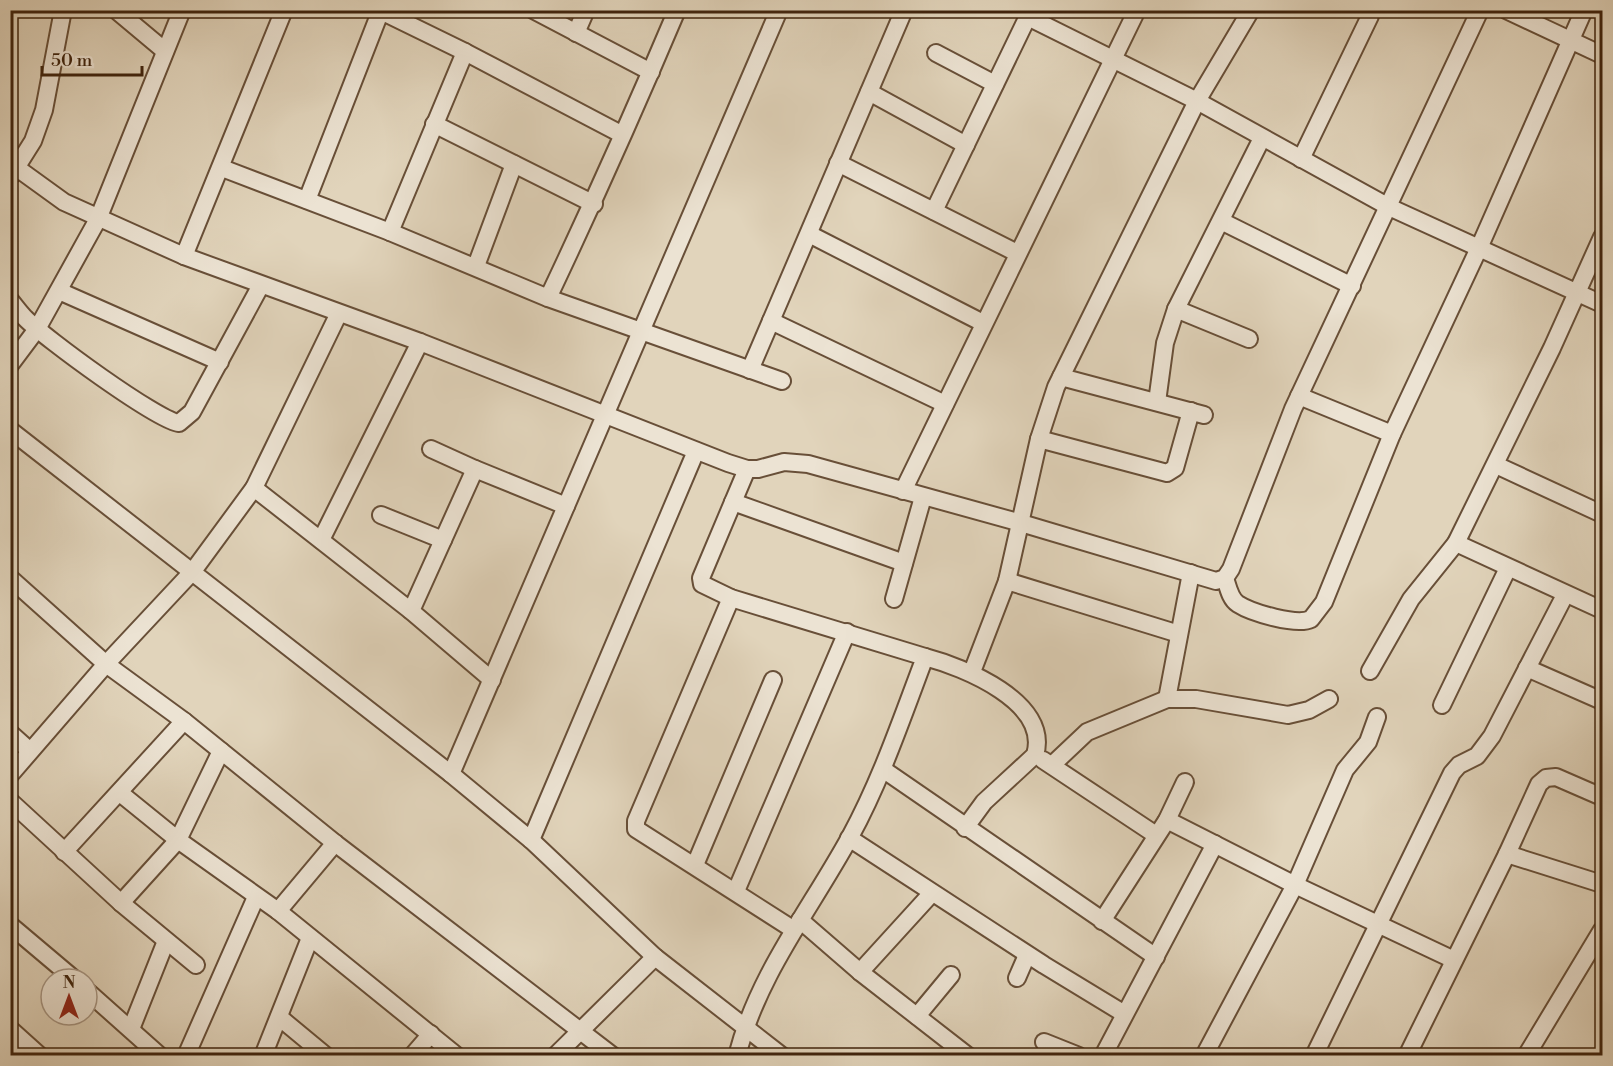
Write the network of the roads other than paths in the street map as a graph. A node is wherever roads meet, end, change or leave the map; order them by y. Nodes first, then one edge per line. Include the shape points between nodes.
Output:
1 (63, 10) edge
2 (116, 10) edge
3 (182, 10) edge
4 (284, 10) edge
5 (533, 10) edge
6 (586, 10) edge
7 (677, 10) edge
8 (778, 10) edge
9 (904, 10) edge
10 (1137, 10) edge
11 (1251, 10) edge
12 (1480, 10) edge
13 (1506, 10) edge
14 (1584, 10) edge
15 (381, 11) edge
16 (1029, 14) edge
17 (1370, 16) dead end
18 (576, 33) junction
19 (1570, 41) junction
20 (165, 51) junction
21 (465, 52) junction
22 (936, 53) dead end
23 (1602, 55) edge
24 (1112, 60) junction
25 (651, 72) junction
26 (995, 84) junction
27 (869, 92) junction
28 (1197, 101) junction
29 (434, 124) junction
30 (621, 134) junction
31 (1262, 138) junction
32 (966, 144) junction
33 (1302, 159) junction
34 (838, 163) junction
35 (514, 164) junction
36 (222, 168) junction
37 (14, 172) edge
38 (307, 200) junction
39 (594, 204) junction
40 (1389, 207) junction
41 (934, 211) junction
42 (98, 219) junction
43 (1221, 221) junction
44 (390, 232) junction
45 (809, 234) junction
46 (1602, 237) edge
47 (1479, 248) junction
48 (1017, 253) junction
49 (184, 256) junction
50 (476, 266) junction
51 (261, 285) junction
52 (1352, 286) junction
53 (59, 291) junction
54 (1577, 292) junction
55 (548, 298) junction
56 (10, 300) edge
57 (1602, 304) edge
58 (1176, 309) junction
59 (338, 315) junction
60 (771, 321) junction
61 (983, 323) junction
62 (37, 329) junction
63 (640, 329) junction
64 (1249, 339) dead end
65 (420, 342) junction
66 (220, 362) junction
67 (10, 365) edge
68 (750, 370) junction
69 (1060, 376) junction
70 (782, 381) dead end
71 (1299, 396) junction
72 (1157, 402) junction
73 (945, 404) junction
74 (603, 416) junction
75 (10, 430) edge
76 (1392, 434) junction
77 (1039, 439) junction
78 (431, 449) dead end
79 (696, 451) junction
80 (1496, 465) junction
81 (475, 469) junction
82 (747, 469) junction
83 (254, 488) junction
84 (903, 491) junction
85 (923, 497) junction
86 (733, 502) junction
87 (566, 506) junction
88 (1602, 514) edge
89 (381, 515) dead end
90 (1021, 523) junction
91 (321, 540) junction
92 (442, 540) junction
93 (1456, 543) junction
94 (904, 563) junction
95 (1508, 568) junction
96 (193, 571) junction
97 (1191, 573) junction
98 (1225, 578) junction
99 (10, 579) edge
100 (1007, 581) junction
101 (1565, 595) junction
102 (731, 598) junction
103 (894, 599) dead end
104 (411, 610) junction
105 (1602, 610) edge
106 (847, 632) junction
107 (1179, 634) junction
108 (925, 657) junction
109 (106, 664) junction
110 (1527, 668) junction
111 (1370, 670) dead end
112 (972, 672) junction
113 (492, 680) junction
114 (773, 680) dead end
115 (1167, 699) junction
116 (1329, 699) dead end
117 (1602, 701) edge
118 (1442, 705) dead end
119 (1377, 717) dead end
120 (184, 721) junction
121 (10, 733) edge
122 (30, 751) junction
123 (221, 751) junction
124 (1035, 755) junction
125 (1052, 765) junction
126 (884, 770) junction
127 (451, 774) junction
128 (10, 775) edge
129 (1185, 782) dead end
130 (120, 793) junction
131 (1602, 797) edge
132 (10, 801) edge
133 (1167, 819) junction
134 (965, 828) junction
135 (1156, 835) junction
136 (849, 838) junction
137 (178, 840) junction
138 (531, 840) junction
139 (334, 843) junction
140 (1215, 844) junction
141 (64, 852) junction
142 (1508, 854) junction
143 (695, 866) junction
144 (1602, 884) edge
145 (1295, 885) junction
146 (736, 891) junction
147 (932, 892) junction
148 (256, 897) junction
149 (121, 903) junction
150 (278, 911) junction
151 (1102, 921) junction
152 (10, 925) edge
153 (797, 925) junction
154 (1380, 925) junction
155 (1602, 930) edge
156 (310, 938) junction
157 (166, 940) junction
158 (1027, 954) junction
159 (655, 957) junction
160 (1156, 957) junction
161 (1454, 960) junction
162 (196, 965) dead end
163 (60, 967) edge
164 (860, 972) junction
165 (951, 975) dead end
166 (1017, 978) dead end
167 (99, 1001) edge
168 (1123, 1013) junction
169 (917, 1016) junction
170 (279, 1017) junction
171 (745, 1026) junction
172 (10, 1029) edge
173 (131, 1029) junction
174 (581, 1030) junction
175 (430, 1034) junction
176 (1044, 1042) dead end
177 (40, 1056) edge
178 (160, 1056) edge
179 (186, 1056) edge
180 (262, 1056) edge
181 (326, 1056) edge
182 (412, 1056) edge
183 (456, 1056) edge
184 (555, 1056) edge
185 (613, 1056) edge
186 (737, 1056) edge
187 (782, 1056) edge
188 (968, 1056) edge
189 (1079, 1056) edge
190 (1103, 1056) edge
191 (1204, 1056) edge
192 (1314, 1056) edge
193 (1407, 1056) edge
194 (1526, 1056) edge

1 - 37 street via 44,110 33,141
2 - 20 street
3 - 20 street
4 - 36 street
5 - 18 street
6 - 18 street
7 - 25 street
8 - 63 street
9 - 27 street
10 - 24 street
11 - 28 street
12 - 40 street
13 - 19 street
14 - 19 street
15 - 21 street
15 - 38 street
16 - 24 street
16 - 26 street
17 - 33 street
18 - 25 street
19 - 23 street
19 - 47 street
20 - 42 street
21 - 29 street
21 - 30 street
22 - 26 street
24 - 28 street
24 - 48 street
25 - 30 street
26 - 32 street
27 - 32 street
27 - 34 street
28 - 31 street
28 - 69 street
29 - 35 street
29 - 44 street
30 - 39 street
31 - 33 street
31 - 43 street
32 - 41 street
33 - 40 street
34 - 41 street
34 - 45 street
35 - 39 street
35 - 50 street
36 - 38 street
36 - 49 street
37 - 42 street
38 - 44 street
39 - 55 street
40 - 47 street
40 - 52 street
41 - 48 street
42 - 49 street
42 - 53 street
43 - 52 street
43 - 58 street
44 - 50 street
45 - 60 street
45 - 61 street
46 - 54 street
47 - 54 street
47 - 76 street
48 - 61 street
49 - 51 street
50 - 55 street
51 - 59 street
51 - 66 street
52 - 71 street
53 - 62 street
53 - 66 street
54 - 57 street
54 - 80 street
55 - 63 street
56 - 62 street
58 - 64 street
58 - 72 street via 1165,343
59 - 65 street
59 - 83 street
60 - 68 street
60 - 73 street
61 - 73 street
62 - 66 street via 170,422 178,423 192,412
62 - 67 street
63 - 68 street
63 - 74 street
65 - 74 street
65 - 91 street
68 - 70 street
69 - 72 street
69 - 77 street
71 - 76 street
71 - 98 street
72 - 77 street via 1197,413 1174,468 1167,473
73 - 84 street
74 - 79 street
74 - 87 street
75 - 96 street
76 - 98 street via 1324,602 1311,619 1294,622 1238,604
77 - 90 street
78 - 81 street
79 - 82 street
79 - 138 street
80 - 88 street
80 - 93 street
81 - 87 street
81 - 92 street
82 - 84 street via 795,462
82 - 86 street
83 - 91 street
83 - 96 street
84 - 85 street
85 - 90 street
85 - 94 street
86 - 94 street
86 - 102 street via 701,578 707,589
87 - 113 street
89 - 92 street
90 - 97 street
90 - 100 street
91 - 104 street
92 - 104 street
93 - 95 street
93 - 111 street via 1411,599
94 - 103 street
95 - 101 street
95 - 118 street
96 - 109 street
96 - 127 street
97 - 98 street via 1216,581
97 - 107 street
99 - 109 street
100 - 107 street
100 - 112 street
101 - 105 street
101 - 110 street
102 - 106 street
102 - 143 street via 636,821 636,829 642,835
104 - 113 street
106 - 108 street
106 - 146 street
107 - 115 street
108 - 112 street
108 - 126 street
109 - 120 street
109 - 122 street
110 - 117 street
110 - 154 street via 1484,748 1452,773
112 - 124 street via 1000,690 1023,712 1036,732
113 - 127 street
114 - 143 street
115 - 116 street via 1188,698 1288,715 1310,710
115 - 125 street via 1087,732
119 - 145 street via 1368,742 1345,770
120 - 123 street
120 - 130 street
121 - 122 street
122 - 128 street
123 - 137 street
123 - 139 street
124 - 125 street
124 - 134 street via 984,802
125 - 135 street
126 - 134 street
126 - 136 street
127 - 138 street
129 - 133 street
130 - 137 street
130 - 141 street
131 - 142 street via 1556,777 1546,778 1539,784
132 - 141 street
133 - 135 street
133 - 140 street
134 - 151 street
135 - 151 street
136 - 147 street
136 - 153 street
137 - 148 street
137 - 149 street
138 - 159 street
139 - 150 street
139 - 174 street
140 - 145 street
140 - 160 street
141 - 149 street
142 - 144 street
142 - 161 street
143 - 146 street
145 - 154 street
145 - 191 street
146 - 153 street
147 - 158 street
147 - 164 street
148 - 150 street
148 - 179 street
149 - 157 street
150 - 156 street
151 - 160 street
152 - 163 street
153 - 164 street
153 - 171 street via 769,970
154 - 161 street
154 - 192 street
155 - 194 street
156 - 170 street
156 - 175 street
157 - 162 street
157 - 173 street
158 - 166 street
158 - 168 street
159 - 171 street
159 - 174 street
160 - 168 street
161 - 193 street
164 - 169 street
165 - 169 street
167 - 173 street
168 - 190 street
169 - 188 street
170 - 180 street
170 - 181 street
171 - 186 street
171 - 187 street
172 - 177 street
173 - 178 street
174 - 184 street
174 - 185 street
175 - 182 street
175 - 183 street
176 - 189 street

